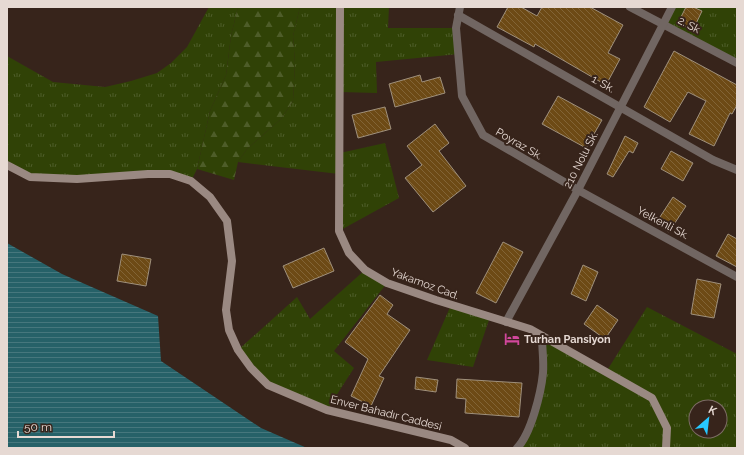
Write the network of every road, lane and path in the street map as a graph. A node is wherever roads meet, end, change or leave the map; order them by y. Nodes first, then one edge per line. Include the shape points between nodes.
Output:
1 (340, 7) edge
2 (630, 7) edge
3 (672, 7) edge
4 (459, 11) edge
5 (663, 24) junction
6 (737, 63) edge
7 (621, 106) junction
8 (7, 165) edge
9 (737, 170) edge
10 (578, 190) junction
11 (737, 276) edge
12 (506, 322) junction
13 (542, 336) junction
14 (465, 448) edge
15 (517, 448) edge
16 (666, 448) edge

1 - 12 street, Yakamoz Cad. via 339,231 349,253 365,270 387,283
2 - 5 street, 2. Sk
3 - 5 street, 210 Nolu Sk.
4 - 7 street, 1. Sk.
4 - 10 street, Poyraz Sk. via 456,28 462,96 483,135
5 - 6 street, 2. Sk
5 - 7 street, 210 Nolu Sk.
7 - 9 street, 1. Sk. via 713,160
7 - 10 street, 210 Nolu Sk.
8 - 14 street, Enver Bahadır Caddesi via 30,177 77,179 170,174 191,181 210,197 227,221 232,261 226,310 229,330 238,350 251,368 268,384 327,410 451,440
10 - 11 street, Yelkenli Sk.
10 - 12 street, 210 Nolu Sk.
12 - 13 street, Yakamoz Cad. via 530,329
13 - 15 street via 543,373 537,402 524,441
13 - 16 street, Yakamoz Cad. via 652,398 667,428

